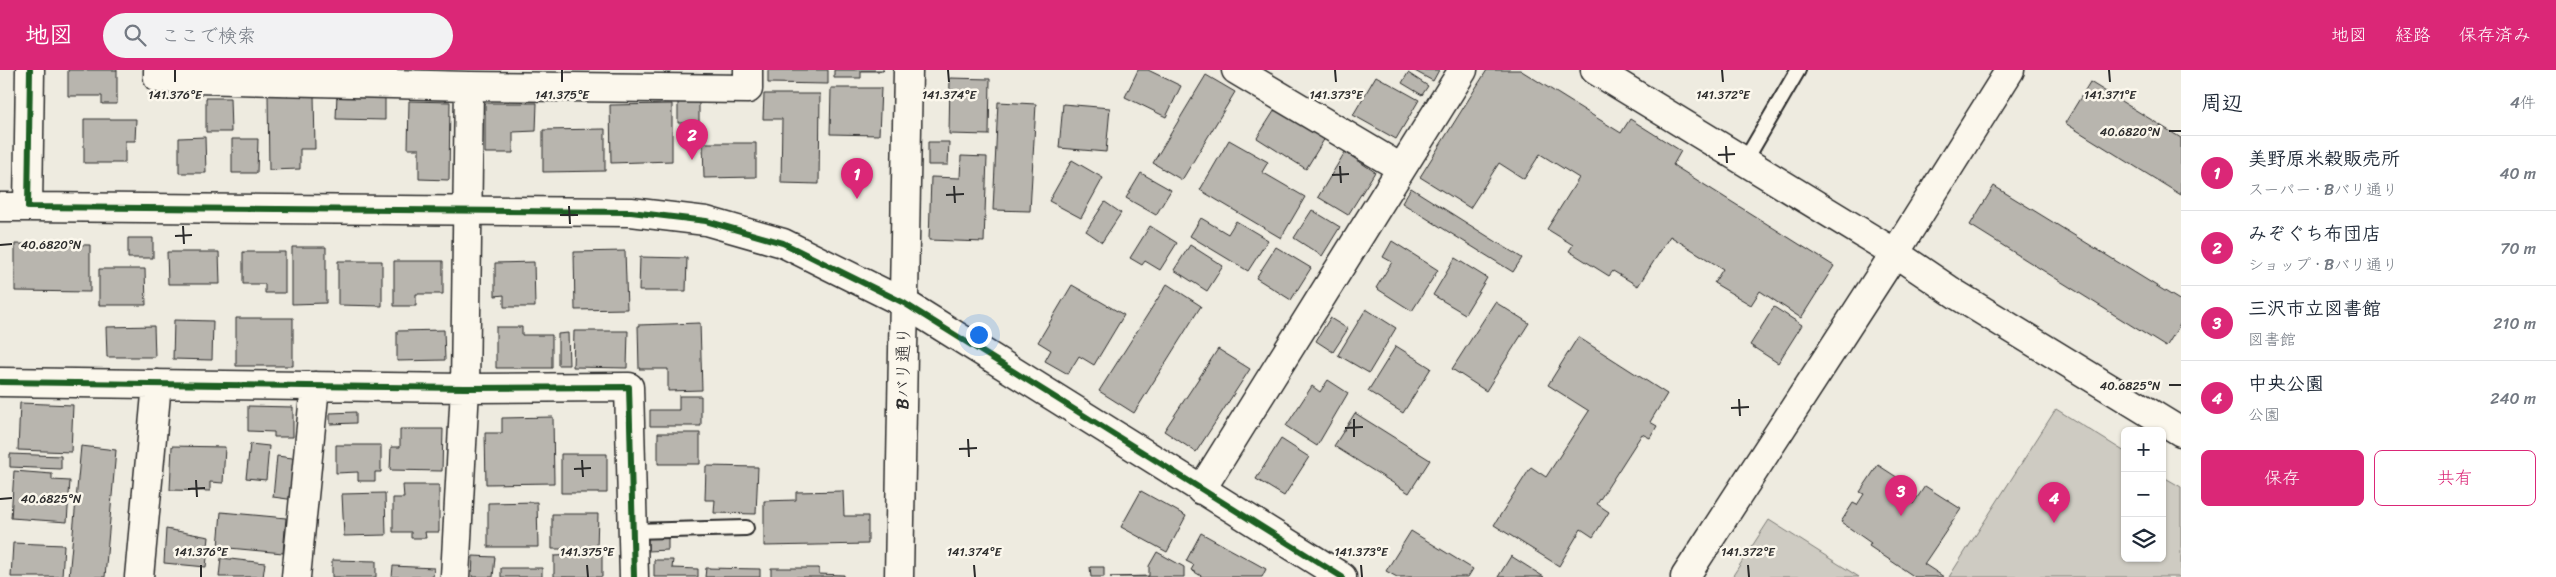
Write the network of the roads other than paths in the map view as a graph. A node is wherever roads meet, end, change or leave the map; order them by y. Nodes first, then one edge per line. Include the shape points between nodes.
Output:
1 (30, 70) edge
2 (158, 70) edge
3 (748, 70) edge
4 (908, 70) edge
5 (1236, 70) edge
6 (1463, 70) edge
7 (1595, 70) edge
8 (1798, 70) edge
9 (2010, 70) edge
10 (325, 76) edge
11 (469, 86) junction
12 (1745, 162) junction
13 (1402, 168) junction
14 (0, 207) edge
15 (28, 207) junction
16 (469, 212) junction
17 (1894, 253) junction
18 (904, 303) junction
19 (0, 382) edge
20 (157, 384) junction
21 (316, 386) junction
22 (465, 388) junction
23 (2181, 432) edge
24 (1201, 490) junction
25 (746, 528) dead end
26 (633, 531) junction
27 (139, 577) edge
28 (296, 577) edge
29 (455, 577) edge
30 (634, 577) edge
31 (899, 577) edge
32 (1342, 577) edge
33 (1685, 577) edge

1 - 15 street
2 - 10 street via 158,78
3 - 11 street via 748,89
4 - 18 street, Bバリ通り
5 - 13 street
6 - 13 street
7 - 12 street
8 - 12 lane
9 - 17 street
10 - 11 street
11 - 16 street
12 - 17 street
13 - 24 street
14 - 15 street
15 - 16 street
16 - 18 street via 630,212 706,221 783,243
16 - 22 street
17 - 23 street
17 - 33 street
18 - 24 street
18 - 31 street, Bバリ通り
19 - 20 street
20 - 21 street
20 - 27 street
21 - 22 street
21 - 28 street
22 - 26 street via 629,387
22 - 29 street
24 - 32 street
25 - 26 lane
26 - 30 street

